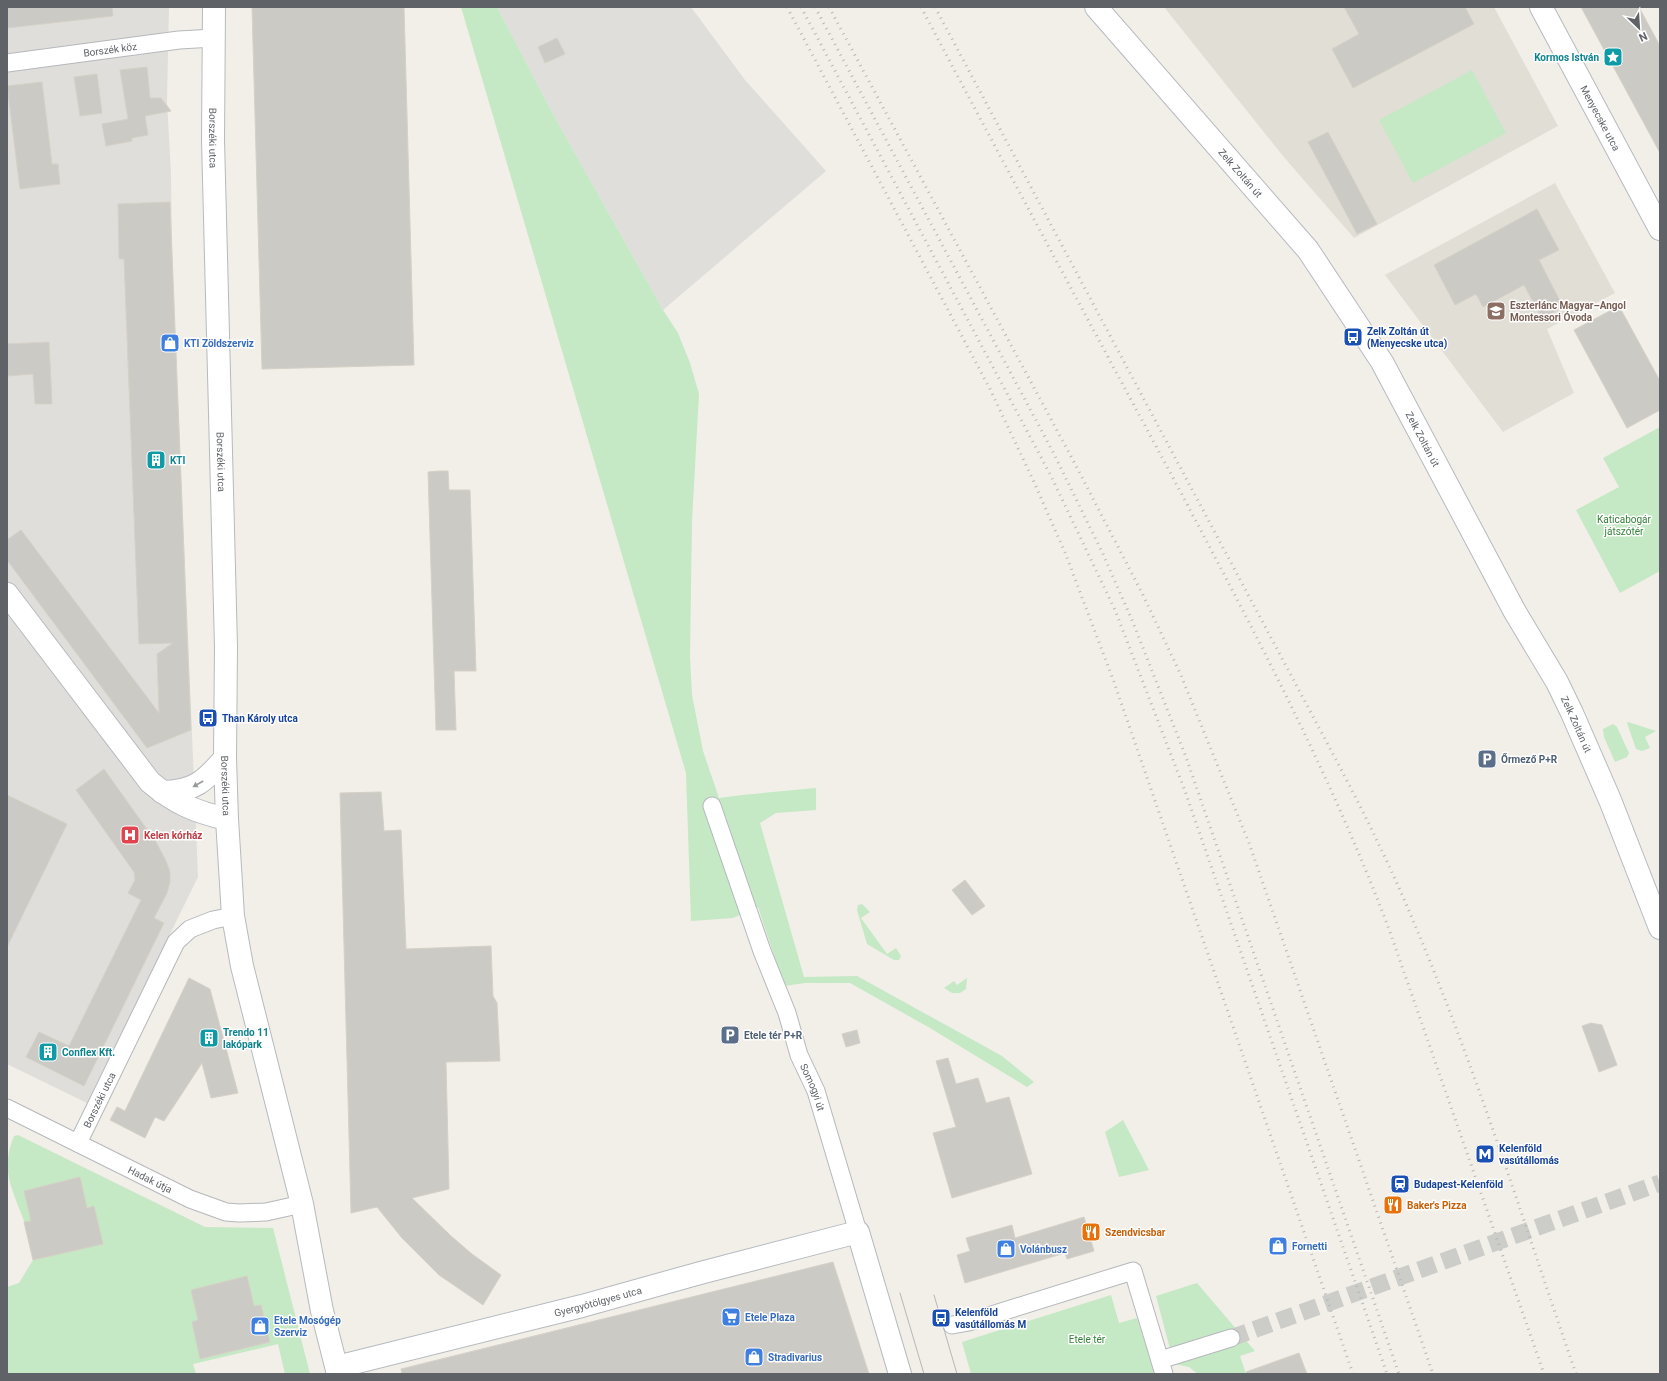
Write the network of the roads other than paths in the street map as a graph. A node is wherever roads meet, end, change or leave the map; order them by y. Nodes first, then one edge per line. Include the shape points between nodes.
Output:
1 (214, 7) edge
2 (1096, 7) edge
3 (1541, 7) edge
4 (214, 38) junction
5 (7, 62) edge
6 (1660, 229) edge
7 (7, 594) edge
8 (226, 758) junction
9 (162, 792) junction
10 (712, 806) dead end
11 (227, 819) junction
12 (233, 916) junction
13 (1660, 928) edge
14 (7, 1108) edge
15 (78, 1143) junction
16 (302, 1204) junction
17 (858, 1232) junction
18 (952, 1325) dead end
19 (1230, 1338) tunnel mouth
20 (1162, 1367) edge
21 (338, 1371) edge
22 (900, 1374) edge

1 - 4 main road, Borszéki utca
2 - 13 main road, Zelk Zoltán út via 1308,250 1382,362 1515,612 1557,682 1610,800
3 - 6 main road, Menyecske utca
4 - 5 street, Borszék köz via 179,40
4 - 8 main road, Borszéki utca via 213,140 226,648
7 - 9 main road via 150,782
8 -> 9 main road via 205,780 192,788 179,792
8 - 11 main road, Borszéki utca
9 - 11 main road via 180,805 199,813
10 - 17 street, Somogyi út via 762,951 787,1013 799,1055 816,1091
11 - 12 main road, Borszéki utca
12 - 15 street, Borszéki utca via 190,929 176,942
12 - 16 main road, Borszéki utca via 242,966
14 - 15 street, Hadak útja
15 - 16 street, Hadak útja via 190,1199 226,1212 266,1212
16 - 21 main road via 322,1311
17 - 21 main road, Gyergyótölgyes utca
17 - 22 main road, Somogyi út
18 - 20 street via 1133,1271
19 - 20 street

